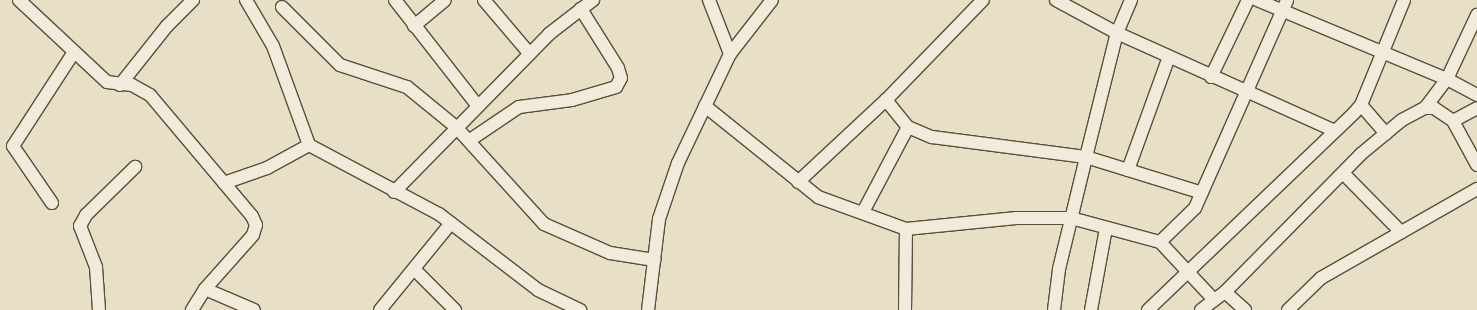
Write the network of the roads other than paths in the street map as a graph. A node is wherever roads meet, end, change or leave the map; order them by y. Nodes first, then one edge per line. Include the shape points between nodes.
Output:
1 (19, 0) edge
2 (193, 0) edge
3 (246, 0) edge
4 (395, 0) edge
5 (445, 0) edge
6 (484, 0) edge
7 (709, 0) edge
8 (772, 0) edge
9 (983, 0) edge
10 (1056, 0) edge
11 (1131, 0) edge
12 (1248, 0) edge
13 (1257, 0) edge
14 (1404, 0) edge
15 (587, 3) edge
16 (1071, 3) edge
17 (1284, 5) edge
18 (282, 7) dead end
19 (1477, 15) edge
20 (414, 26) junction
21 (1117, 33) junction
22 (1381, 51) junction
23 (74, 52) junction
24 (529, 53) junction
25 (730, 54) junction
26 (1169, 57) junction
27 (1211, 77) junction
28 (1447, 79) junction
29 (120, 85) junction
30 (1244, 92) junction
31 (1477, 95) edge
32 (886, 100) junction
33 (477, 105) junction
34 (1361, 105) junction
35 (705, 106) junction
36 (1425, 108) junction
37 (1477, 108) edge
38 (1452, 121) junction
39 (456, 127) junction
40 (908, 127) junction
41 (1333, 130) junction
42 (1386, 134) junction
43 (470, 140) junction
44 (309, 145) junction
45 (1086, 157) junction
46 (1477, 165) edge
47 (135, 167) dead end
48 (1128, 170) junction
49 (1343, 172) junction
50 (798, 182) junction
51 (224, 183) junction
52 (1477, 189) edge
53 (394, 192) junction
54 (1202, 193) junction
55 (52, 203) dead end
56 (863, 212) junction
57 (1072, 218) junction
58 (451, 223) junction
59 (1106, 228) junction
60 (906, 229) junction
61 (1401, 232) junction
62 (1160, 242) junction
63 (654, 260) junction
64 (414, 269) junction
65 (1188, 272) junction
66 (205, 289) junction
67 (1225, 292) junction
68 (1214, 300) junction
69 (99, 310) edge
70 (192, 310) edge
71 (254, 310) edge
72 (380, 310) edge
73 (455, 310) edge
74 (580, 310) edge
75 (648, 310) edge
76 (905, 310) edge
77 (1054, 310) edge
78 (1092, 310) edge
79 (1148, 310) edge
80 (1201, 310) edge
81 (1245, 310) edge
82 (1288, 310) edge

1 - 23 street
2 - 29 street via 167,26
3 - 44 street via 273,46
4 - 20 street
5 - 20 street
6 - 24 street
7 - 25 street
8 - 25 street
9 - 32 street
10 - 16 street
11 - 21 street
12 - 27 street
13 - 17 street
14 - 22 street
15 - 24 street
15 - 43 street via 618,68 621,78 616,87 572,100 519,107
16 - 21 street
17 - 22 street
17 - 30 street
18 - 39 street via 340,64 407,87
19 - 28 street
20 - 33 street
21 - 26 street
21 - 45 street
22 - 28 street
22 - 34 street
23 - 29 street via 107,82
23 - 55 street via 13,146
24 - 33 street
25 - 35 street
26 - 27 street
26 - 48 street
27 - 30 street
28 - 31 street
28 - 36 street
29 - 51 street via 137,87 150,95
30 - 41 street
30 - 54 street
32 - 40 street
32 - 50 street
33 - 39 street
34 - 41 street
34 - 42 street
35 - 50 street
35 - 63 street via 678,162 659,219
36 - 38 street via 1441,111
36 - 42 street
37 - 38 street
38 - 46 street
39 - 43 street
39 - 53 street
40 - 45 street via 968,144
40 - 56 street
41 - 65 street
42 - 49 street
43 - 63 street via 544,224 610,252
44 - 51 street via 267,168
44 - 53 street
45 - 48 street
45 - 57 street
47 - 69 street via 86,215 80,226 96,268
48 - 54 street
49 - 61 street
49 - 67 street
50 - 56 street via 818,197
51 - 66 street via 252,216 256,225 253,235
52 - 61 street
53 - 58 street
54 - 62 street via 1195,208
56 - 60 street
57 - 59 street
57 - 60 street via 1016,218
57 - 77 street via 1059,269
58 - 64 street
58 - 74 street via 538,290
59 - 62 street
59 - 78 street
60 - 76 street
61 - 82 street via 1321,278
62 - 65 street
63 - 75 street
64 - 72 street
64 - 73 street
65 - 68 street
65 - 79 street
66 - 70 street
66 - 71 street
67 - 68 street
67 - 81 street
68 - 80 street

